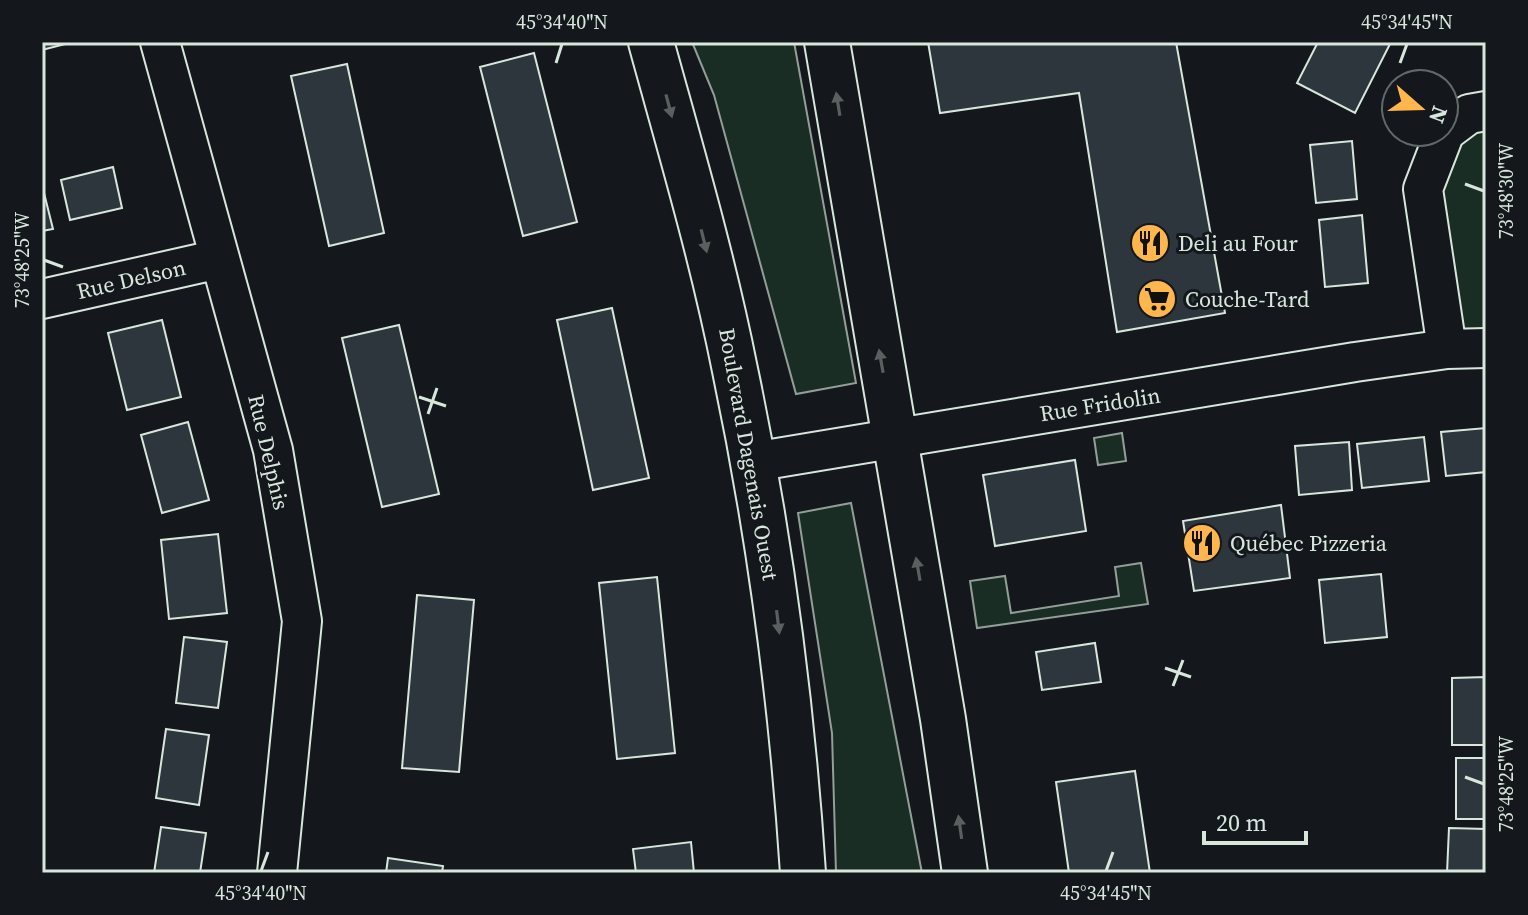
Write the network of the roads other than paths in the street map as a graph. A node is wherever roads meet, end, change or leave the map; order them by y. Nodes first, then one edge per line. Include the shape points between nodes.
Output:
1 (160, 42) edge
2 (651, 42) edge
3 (827, 42) edge
4 (1486, 111) edge
5 (219, 259) junction
6 (42, 299) edge
7 (1486, 348) edge
8 (1447, 349) junction
9 (895, 437) junction
10 (753, 462) junction
11 (277, 873) edge
12 (803, 873) edge
13 (965, 873) edge

1 - 5 street, Rue Delphis
2 -> 10 main road, Boulevard Dagenais Ouest via 729,339
9 -> 3 main road
4 - 8 street via 1469,114 1445,132 1423,189
5 - 6 street, Rue Delson
5 - 11 street, Rue Delphis via 273,450 302,621
7 - 8 street, Rue Fridolin
8 - 9 street, Rue Fridolin
9 - 10 street, Rue Fridolin
13 -> 9 main road
10 -> 12 main road, Boulevard Dagenais Ouest via 791,727

